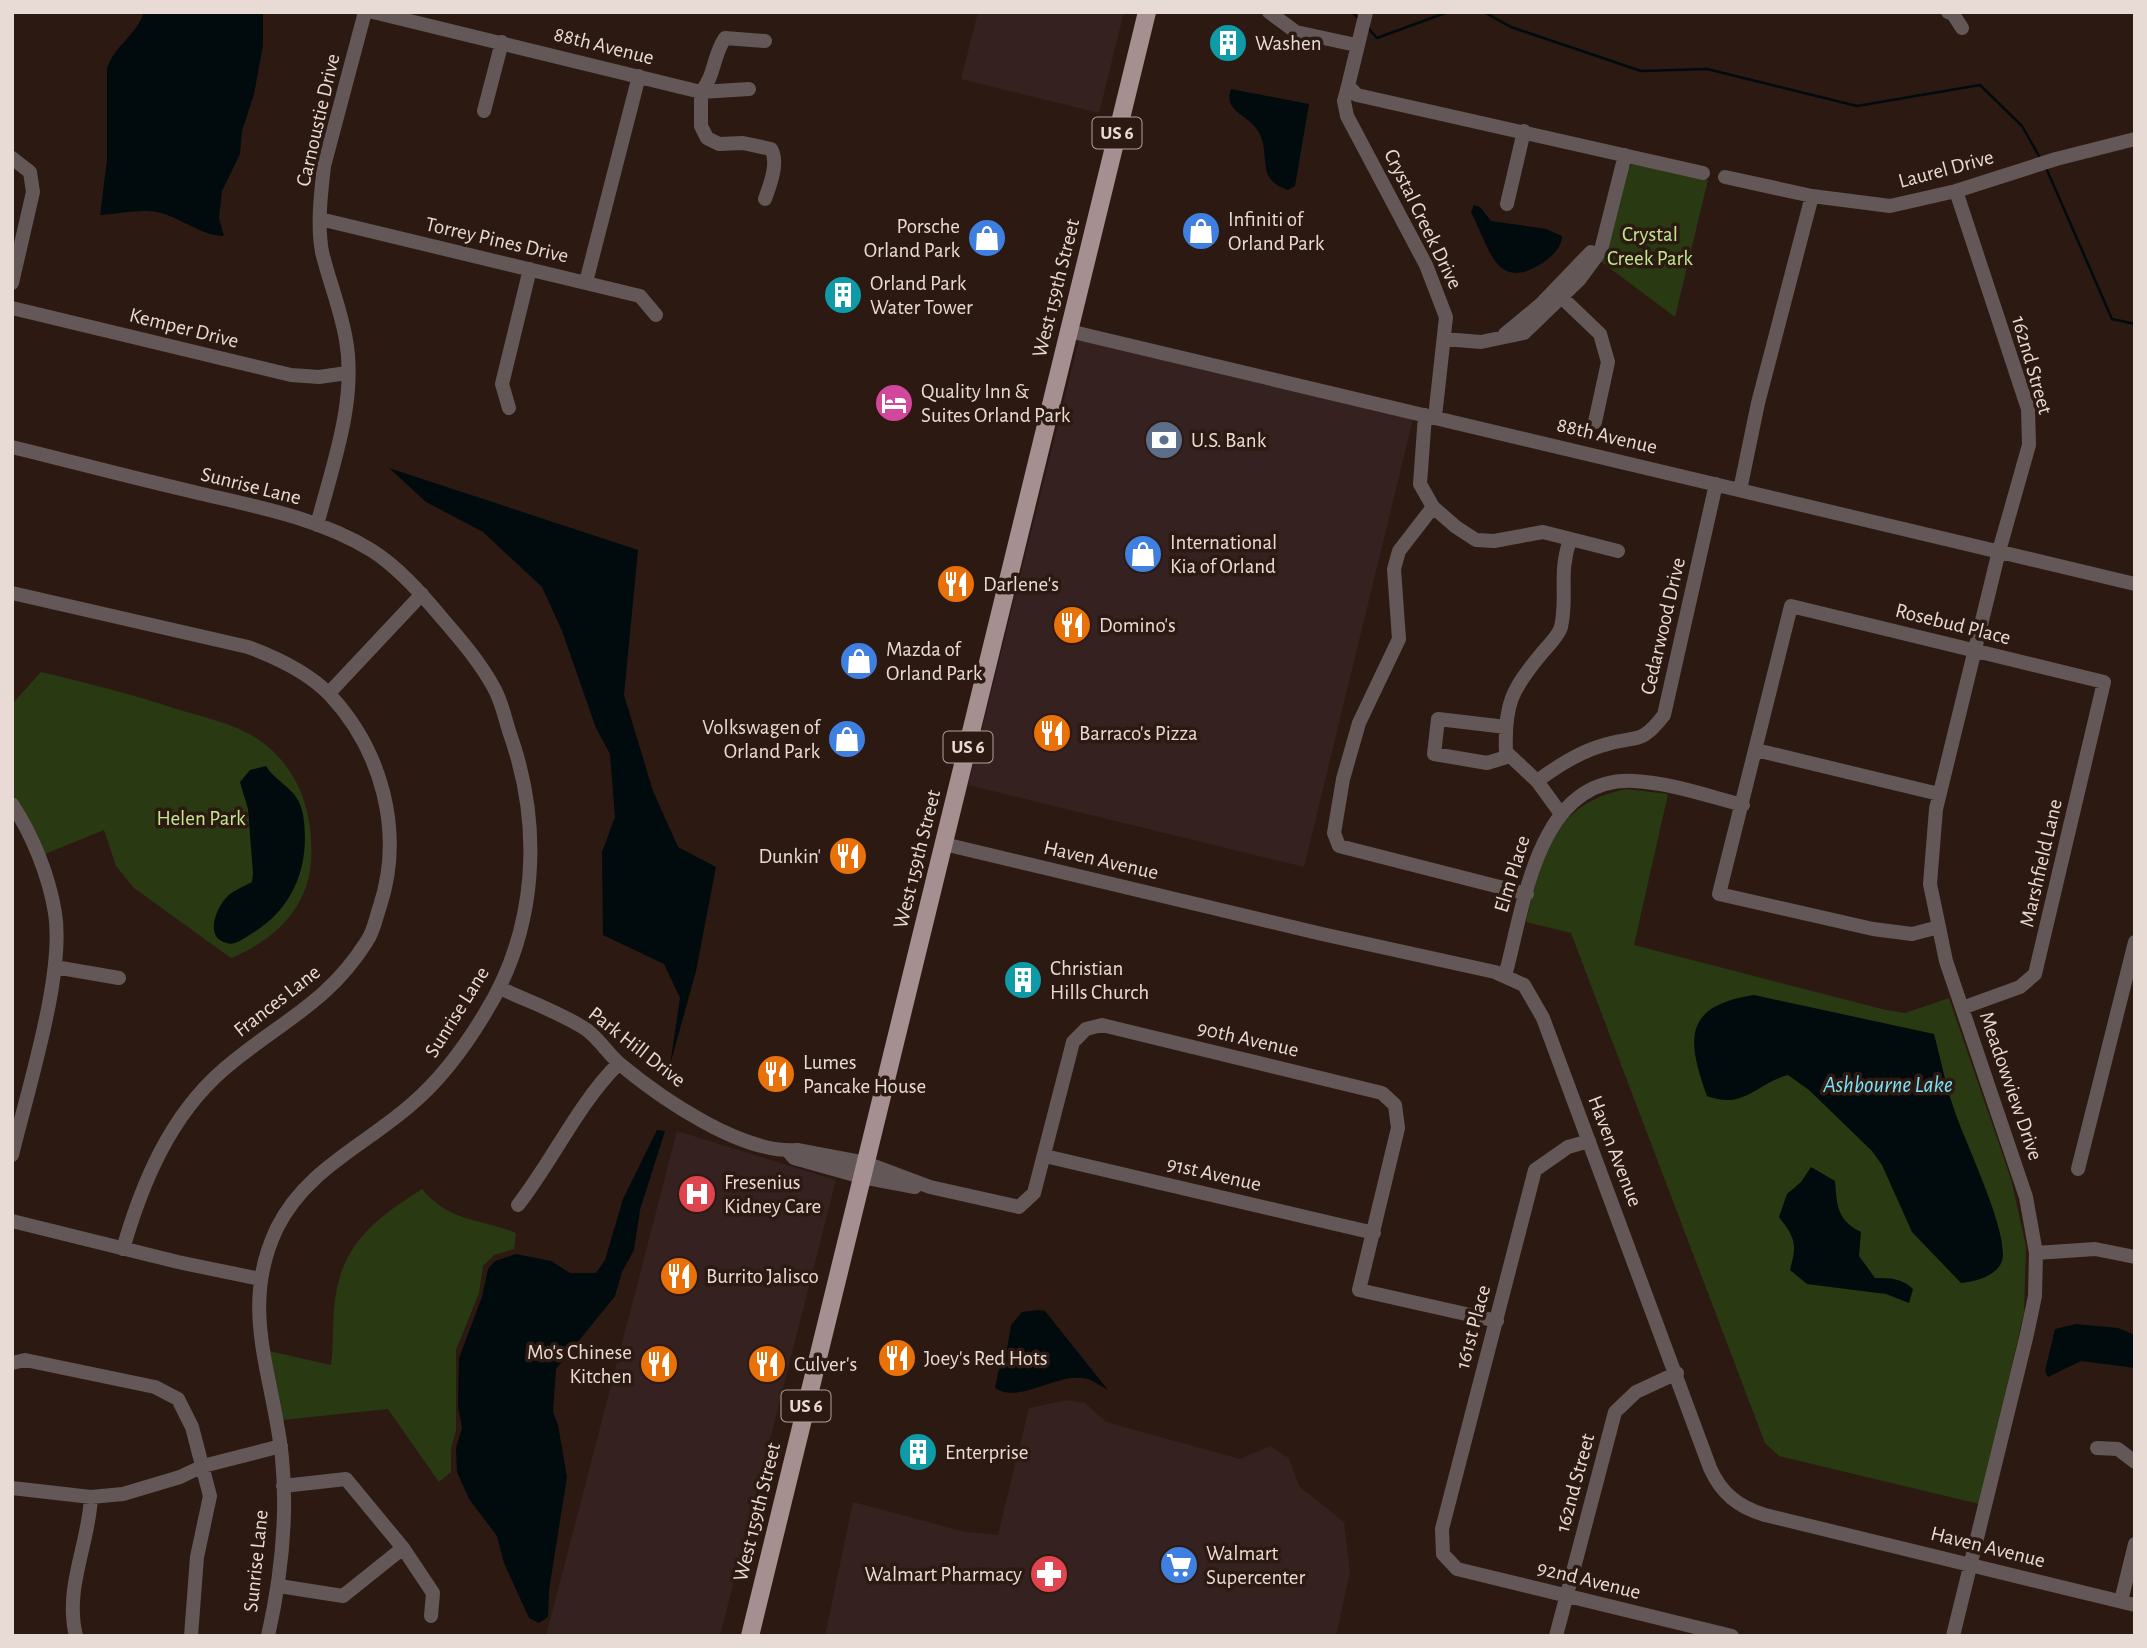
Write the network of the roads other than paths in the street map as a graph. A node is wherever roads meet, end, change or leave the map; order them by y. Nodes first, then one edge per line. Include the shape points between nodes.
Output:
1 (365, 12) edge
2 (373, 12) edge
3 (1147, 12) edge
4 (1269, 12) edge
5 (1366, 12) edge
6 (1948, 12) edge
7 (1962, 28) dead end
8 (765, 41) dead end
9 (502, 42) junction
10 (1356, 45) junction
11 (639, 76) junction
12 (1348, 86) junction
13 (749, 89) dead end
14 (701, 92) junction
15 (484, 111) dead end
16 (1524, 131) junction
17 (2135, 139) edge
18 (1625, 155) junction
19 (12, 158) edge
20 (1703, 173) dead end
21 (1725, 177) dead end
22 (1956, 191) junction
23 (1812, 197) junction
24 (765, 199) dead end
25 (1507, 204) dead end
26 (320, 219) junction
27 (530, 269) junction
28 (586, 282) junction
29 (12, 284) edge
30 (1558, 294) junction
31 (12, 308) edge
32 (656, 315) dead end
33 (1069, 331) junction
34 (1444, 339) junction
35 (347, 373) junction
36 (509, 408) dead end
37 (1430, 416) junction
38 (1595, 422) dead end
39 (12, 447) edge
40 (1716, 484) junction
41 (1740, 490) junction
42 (1433, 508) junction
43 (317, 525) junction
44 (1570, 540) junction
45 (1618, 551) dead end
46 (1999, 551) junction
47 (2135, 584) edge
48 (12, 593) edge
49 (422, 594) junction
50 (1975, 650) junction
51 (2104, 682) joint
52 (329, 693) junction
53 (1506, 727) junction
54 (1756, 750) junction
55 (1510, 756) junction
56 (1537, 781) junction
57 (1939, 794) junction
58 (12, 804) edge
59 (1743, 805) junction
60 (1562, 814) junction
61 (944, 844) junction
62 (1527, 894) junction
63 (1938, 927) junction
64 (2135, 942) edge
65 (55, 967) junction
66 (1505, 976) junction
67 (120, 978) dead end
68 (500, 988) junction
69 (1962, 1008) junction
70 (619, 1063) junction
71 (1589, 1141) junction
72 (12, 1155) edge
73 (1045, 1156) junction
74 (2078, 1169) dead end
75 (864, 1170) junction
76 (518, 1205) dead end
77 (12, 1221) edge
78 (1374, 1233) junction
79 (124, 1249) junction
80 (2036, 1253) junction
81 (2135, 1257) edge
82 (260, 1279) junction
83 (1497, 1321) junction
84 (12, 1363) edge
85 (1677, 1373) junction
86 (281, 1446) junction
87 (2096, 1448) dead end
88 (2135, 1462) edge
89 (202, 1466) junction
90 (283, 1486) junction
91 (12, 1488) edge
92 (90, 1497) junction
93 (2135, 1544) edge
94 (403, 1548) junction
95 (1443, 1554) joint
96 (1971, 1565) junction
97 (279, 1586) junction
98 (1566, 1596) junction
99 (2128, 1603) edge
100 (431, 1616) dead end
101 (76, 1636) edge
102 (191, 1636) edge
103 (268, 1636) edge
104 (750, 1636) edge
105 (1556, 1636) edge
106 (1732, 1636) edge
107 (1953, 1636) edge

1 - 26 street, Carnoustie Drive via 324,166
2 - 9 street, 88th Avenue
3 - 33 main road, West 159th Street / US 6
4 - 10 street via 1296,32
5 - 10 street
6 - 7 street
8 - 14 street via 725,38 709,83
9 - 11 street, 88th Avenue
9 - 15 street
10 - 12 street
11 - 14 street, 88th Avenue
11 - 28 street
12 - 16 street via 1357,95
12 - 34 street, Crystal Creek Drive via 1347,116 1426,265 1446,317
13 - 14 street, 88th Avenue
14 - 24 street via 701,126 707,138 719,144 771,149 774,154
16 - 18 street
16 - 25 street
17 - 22 street, Laurel Drive
18 - 20 street
18 - 30 street via 1601,250 1591,266
19 - 29 street via 30,173 33,192
21 - 23 street, Laurel Drive
22 - 23 street, Laurel Drive via 1889,206
22 - 46 street, 162nd Street via 2028,409 2029,445
23 - 41 street
26 - 27 street, Torrey Pines Drive
26 - 35 street, Carnoustie Drive via 322,249 347,341
27 - 28 street, Torrey Pines Drive
27 - 36 street via 502,384
28 - 32 street, Torrey Pines Drive via 640,296
30 - 34 street via 1524,332 1498,339
30 - 38 street via 1600,334 1608,362
31 - 35 street, Kemper Drive via 290,375
33 - 37 street, 88th Avenue
33 - 61 main road, West 159th Street / US 6
34 - 37 street, Crystal Creek Drive
35 - 43 street, Carnoustie Drive via 345,414
37 - 40 street, 88th Avenue
37 - 42 street, Crystal Creek Drive via 1420,484
39 - 43 street, Sunrise Lane via 273,510
40 - 41 street, 88th Avenue
40 - 56 street, Cedarwood Drive via 1664,715 1648,735 1606,744 1569,759
41 - 46 street, 88th Avenue
42 - 44 street via 1476,540 1543,532
42 - 62 street via 1399,551 1394,569 1399,639 1359,723 1334,833 1339,846
43 - 49 street, Sunrise Lane via 372,550
44 - 45 street
44 - 53 street via 1561,579 1561,629 1517,683
46 - 47 street, 88th Avenue
46 - 50 street, Meadowview Drive
48 - 52 street, Frances Lane via 248,647 274,657
49 - 52 street
49 - 68 street, Sunrise Lane via 465,644 495,691 528,800 528,893 521,931
50 - 51 street, Rosebud Place
50 - 54 street, Rosebud Place via 1791,607
50 - 57 street, Meadowview Drive
51 - 69 street, Marshfield Lane via 2035,974 2020,987
52 - 79 street, Frances Lane via 364,740 384,793 391,833 387,883 369,938 311,1007 220,1073 185,1113 155,1159 136,1202
53 - 55 street
53 - 55 street via 1438,719 1434,754 1487,763
54 - 57 street
54 - 59 street
55 - 56 street
56 - 60 street
57 - 63 street, Meadowview Drive via 1930,884
58 - 65 street via 29,833 55,915
59 - 60 street, Elm Place via 1631,781 1602,786 1580,797
59 - 63 street via 1719,894 1872,929 1912,934
60 - 62 street, Elm Place via 1540,845
61 - 66 street, Haven Avenue
61 - 75 main road, West 159th Street / US 6
62 - 66 street, Elm Place
63 - 69 street, Meadowview Drive
64 - 74 street
65 - 67 street
65 - 72 street
66 - 71 street, Haven Avenue via 1524,985 1543,1018
68 - 70 street, Park Hill Drive via 587,1030
68 - 82 street, Sunrise Lane via 442,1077 304,1187 277,1229
69 - 80 street, Meadowview Drive via 2026,1196
70 - 75 street, Park Hill Drive via 659,1094 723,1131
70 - 76 street via 589,1096 551,1161
71 - 83 street, 161st Place via 1568,1147 1535,1170
71 - 85 street, Haven Avenue
73 - 75 street via 1034,1193 1019,1207
73 - 78 street, 91st Avenue
73 - 78 street, 90th Avenue via 1073,1042 1086,1029 1102,1025 1382,1093 1395,1105 1398,1128
75 - 104 main road, West 159th Street / US 6
77 - 79 street
78 - 83 street via 1359,1290
79 - 82 street
80 - 81 street via 2095,1249
80 - 96 street, Meadowview Drive via 2035,1296
82 - 86 street, Sunrise Lane via 258,1328
83 - 95 street, 161st Place via 1442,1529
84 - 89 street via 25,1360 142,1384 178,1399 192,1427
85 - 96 street, Haven Avenue via 1715,1481 1736,1502 1765,1515
85 - 98 street, 162nd Street via 1636,1391 1615,1412
86 - 89 street
86 - 90 street, Sunrise Lane
87 - 88 street via 2118,1449
89 - 92 street via 133,1491
89 - 102 street via 210,1496 195,1571
90 - 94 street via 346,1479
90 - 97 street, Sunrise Lane
91 - 92 street
92 - 101 street via 89,1529 76,1566
93 - 99 street
94 - 97 street via 344,1596
94 - 100 street via 433,1593
95 - 98 street, 92nd Avenue via 1457,1569
96 - 99 street, Haven Avenue
96 - 107 street, Meadowview Drive
97 - 103 street, Sunrise Lane
98 - 105 street, 162nd Street
98 - 106 street, 92nd Avenue

